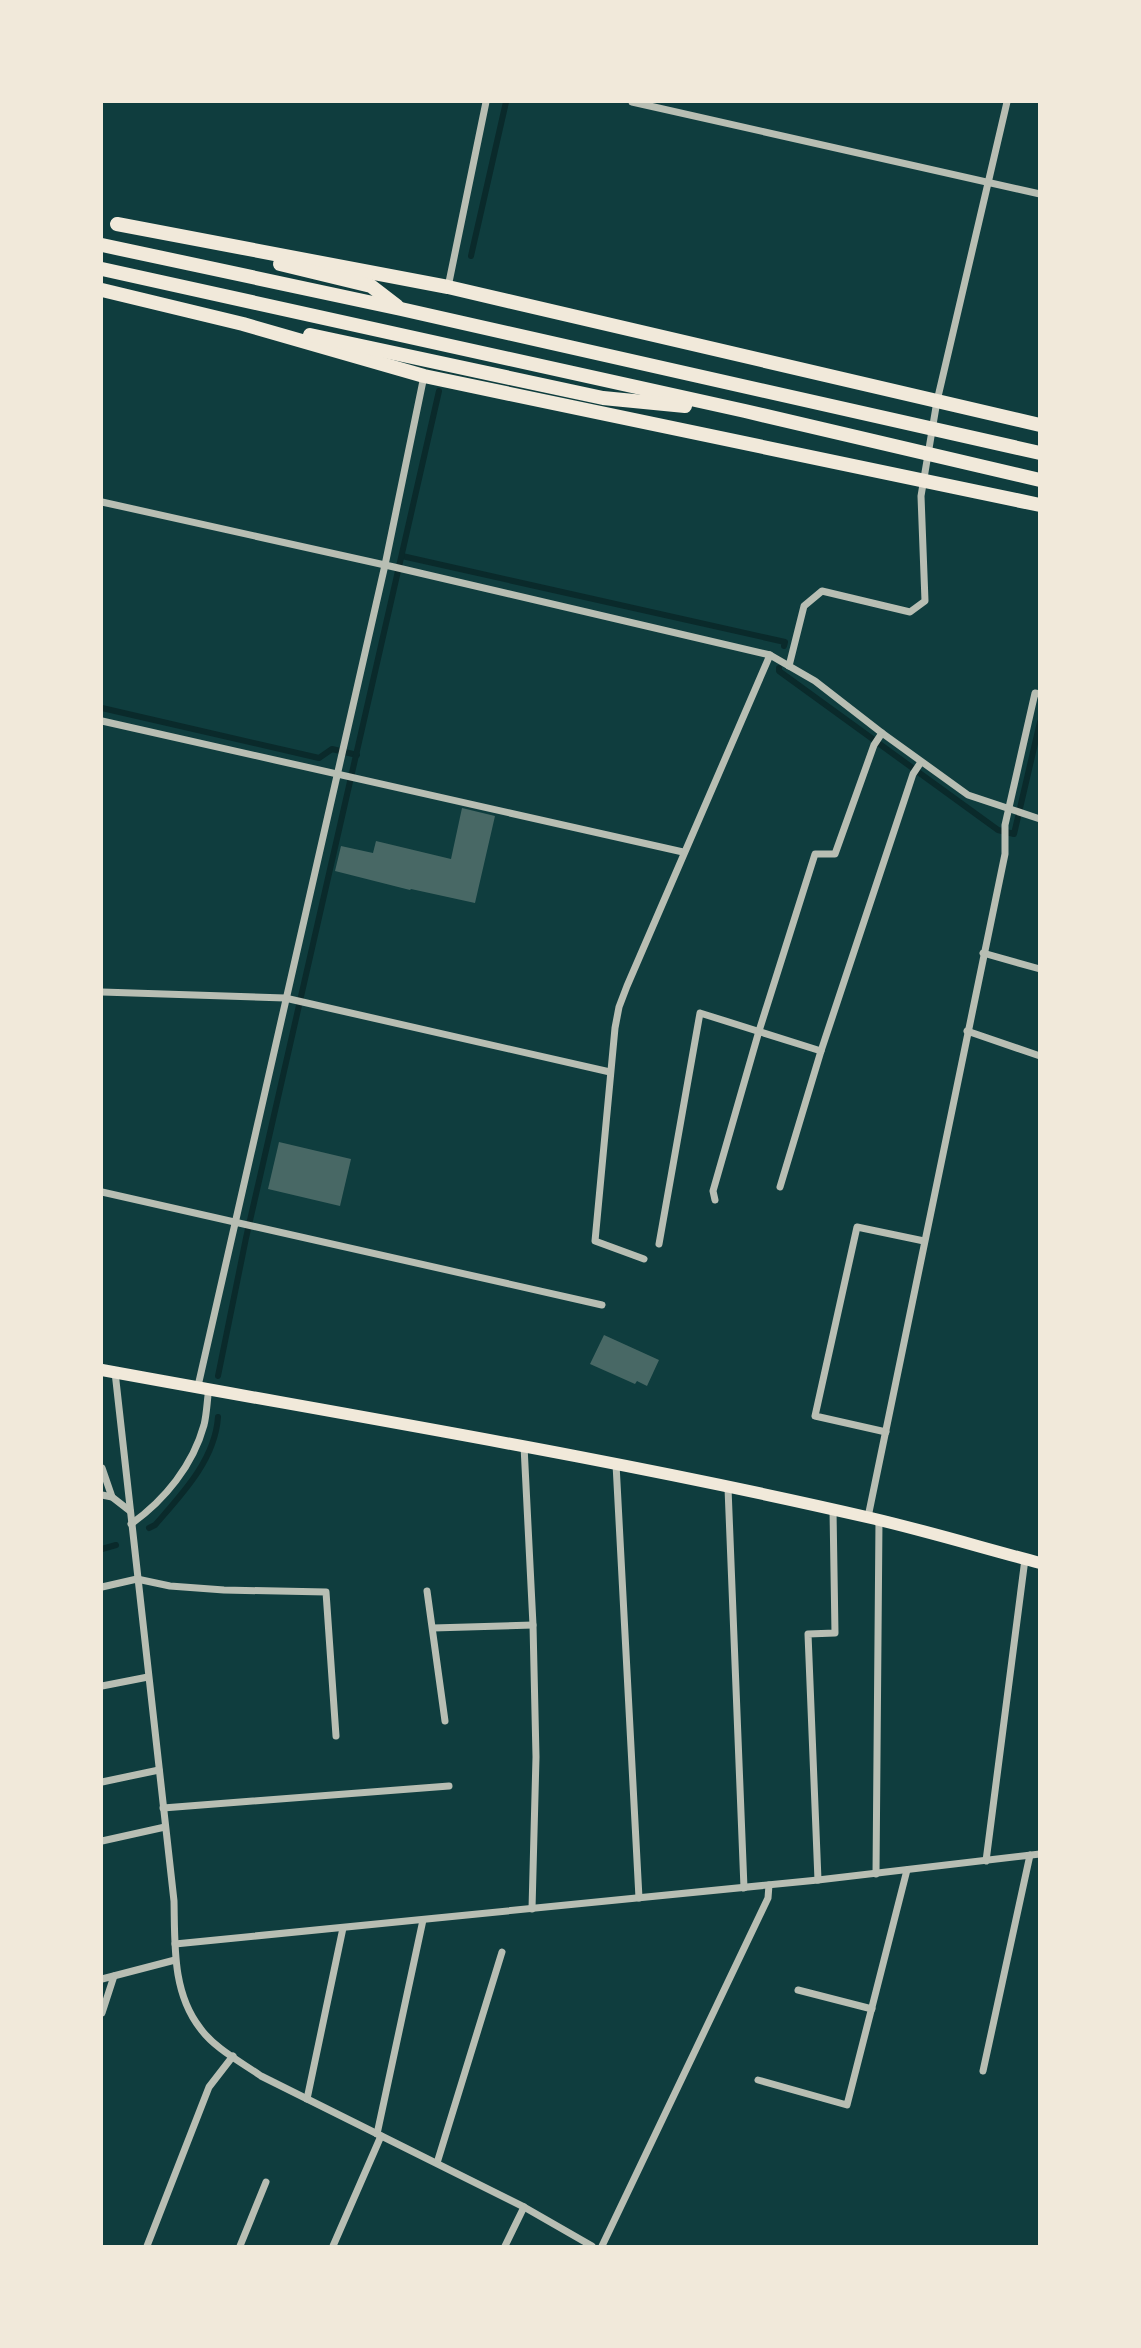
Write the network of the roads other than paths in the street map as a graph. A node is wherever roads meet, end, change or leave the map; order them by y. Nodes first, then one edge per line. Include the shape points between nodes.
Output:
1 (486, 102) edge
2 (632, 102) edge
3 (1007, 102) edge
4 (988, 183) junction
5 (1040, 194) edge
6 (102, 221) edge
7 (117, 224) junction
8 (102, 245) edge
9 (102, 269) edge
10 (448, 287) junction
11 (102, 290) edge
12 (401, 309) junction
13 (243, 324) junction
14 (424, 376) junction
15 (937, 401) junction
16 (745, 411) junction
17 (1040, 425) edge
18 (1040, 453) edge
19 (924, 479) junction
20 (1040, 480) edge
21 (102, 502) edge
22 (1040, 505) edge
23 (385, 565) junction
24 (770, 655) junction
25 (789, 666) junction
26 (1040, 694) edge
27 (102, 721) edge
28 (878, 739) junction
29 (917, 768) junction
30 (340, 774) junction
31 (1016, 812) junction
32 (1040, 819) edge
33 (683, 852) junction
34 (983, 953) junction
35 (1040, 969) edge
36 (102, 992) edge
37 (285, 998) junction
38 (759, 1031) junction
39 (967, 1031) junction
40 (821, 1051) junction
41 (1040, 1056) edge
42 (610, 1072) junction
43 (780, 1187) dead end
44 (102, 1192) edge
45 (715, 1199) dead end
46 (240, 1223) junction
47 (924, 1241) junction
48 (659, 1244) dead end
49 (644, 1259) dead end
50 (602, 1305) dead end
51 (102, 1370) edge
52 (115, 1372) junction
53 (203, 1387) junction
54 (886, 1432) junction
55 (524, 1446) junction
56 (616, 1464) junction
57 (102, 1468) edge
58 (727, 1488) junction
59 (102, 1494) edge
60 (112, 1497) junction
61 (833, 1510) junction
62 (130, 1511) junction
63 (874, 1519) junction
64 (131, 1524) junction
65 (1026, 1559) junction
66 (1040, 1563) edge
67 (137, 1579) junction
68 (102, 1587) edge
69 (428, 1591) dead end
70 (533, 1625) junction
71 (433, 1628) junction
72 (148, 1677) junction
73 (102, 1686) edge
74 (445, 1721) dead end
75 (336, 1736) dead end
76 (159, 1770) junction
77 (102, 1782) edge
78 (449, 1786) dead end
79 (163, 1808) junction
80 (165, 1827) junction
81 (102, 1841) edge
82 (1040, 1854) edge
83 (1030, 1855) junction
84 (986, 1860) junction
85 (906, 1870) junction
86 (876, 1874) junction
87 (818, 1880) junction
88 (769, 1885) junction
89 (744, 1888) junction
90 (639, 1898) junction
91 (531, 1909) junction
92 (423, 1920) junction
93 (342, 1928) junction
94 (175, 1944) junction
95 (502, 1952) dead end
96 (175, 1960) junction
97 (114, 1976) junction
98 (102, 1979) edge
99 (798, 1990) dead end
100 (872, 2009) junction
101 (102, 2012) edge
102 (233, 2056) junction
103 (983, 2071) dead end
104 (758, 2080) dead end
105 (307, 2099) junction
106 (379, 2135) junction
107 (437, 2163) junction
108 (266, 2182) dead end
109 (524, 2207) junction
110 (147, 2246) edge
111 (240, 2246) edge
112 (333, 2246) edge
113 (505, 2246) edge
114 (592, 2246) edge
115 (602, 2246) edge

1 - 10 street
2 - 4 street
3 - 4 street
4 - 5 street
4 - 15 street
6 - 7 highway
7 - 10 highway
7 - 12 highway via 371,286
8 - 12 highway
9 - 16 highway
10 - 15 highway
11 - 13 highway
12 - 18 highway
13 - 14 highway
13 - 16 highway via 603,398
14 - 19 highway
14 - 23 street
15 - 17 highway
15 - 19 street
16 - 20 highway
19 - 22 highway
19 - 25 street via 920,511 925,601 910,612 822,591 803,606
21 - 23 street
23 - 24 street
23 - 30 street via 342,745
24 - 25 street
24 - 33 street
25 - 28 street via 815,681
26 - 31 street via 1035,693
27 - 30 street
28 - 29 street
28 - 38 street via 835,855 815,855
29 - 31 street via 968,795
29 - 40 street
30 - 33 street
30 - 37 street
31 - 32 street
31 - 34 street via 1005,831 1005,855
33 - 42 street via 619,1007
34 - 35 street
34 - 39 street
36 - 37 street
37 - 42 street
37 - 46 street
38 - 40 street
38 - 45 street via 713,1191
38 - 48 street via 700,1013
39 - 41 street
39 - 47 street
40 - 43 street
42 - 49 street via 595,1241
44 - 46 street
46 - 50 street
46 - 53 street
47 - 54 street
47 - 54 street via 857,1227 815,1416
51 - 52 main road
52 - 53 main road
52 - 62 street
53 - 55 main road
53 - 64 street via 204,1424 194,1451 177,1480 150,1511
54 - 63 street
55 - 56 main road
55 - 70 street
56 - 58 main road
56 - 90 street
57 - 60 street
58 - 61 main road
58 - 89 street
59 - 60 street
60 - 62 street
61 - 63 main road
61 - 87 street via 835,1633 808,1634
62 - 64 street
63 - 65 main road
63 - 86 street
64 - 67 street
65 - 66 main road
65 - 84 street
67 - 68 street
67 - 72 street
67 - 75 street via 224,1590 326,1592
69 - 71 street
70 - 71 street
70 - 91 street via 536,1757
71 - 74 street
72 - 73 street
72 - 76 street
76 - 77 street
76 - 79 street
78 - 79 street
79 - 80 street
80 - 81 street
80 - 94 street
82 - 83 street
83 - 84 street
83 - 103 street
84 - 85 street
85 - 86 street
85 - 100 street
86 - 87 street
87 - 88 street
88 - 89 street
88 - 115 street via 768,1898
89 - 90 street
90 - 91 street
91 - 92 street
92 - 93 street
92 - 106 street
93 - 94 street
93 - 105 street
94 - 96 street
95 - 107 street
96 - 97 street
96 - 102 street via 183,1995 200,2029
97 - 98 street
97 - 101 street
99 - 100 street
100 - 104 street via 847,2105
102 - 105 street
102 - 110 street via 209,2087
105 - 106 street
106 - 107 street
106 - 112 street
107 - 109 street
108 - 111 street
109 - 113 street
109 - 114 street

